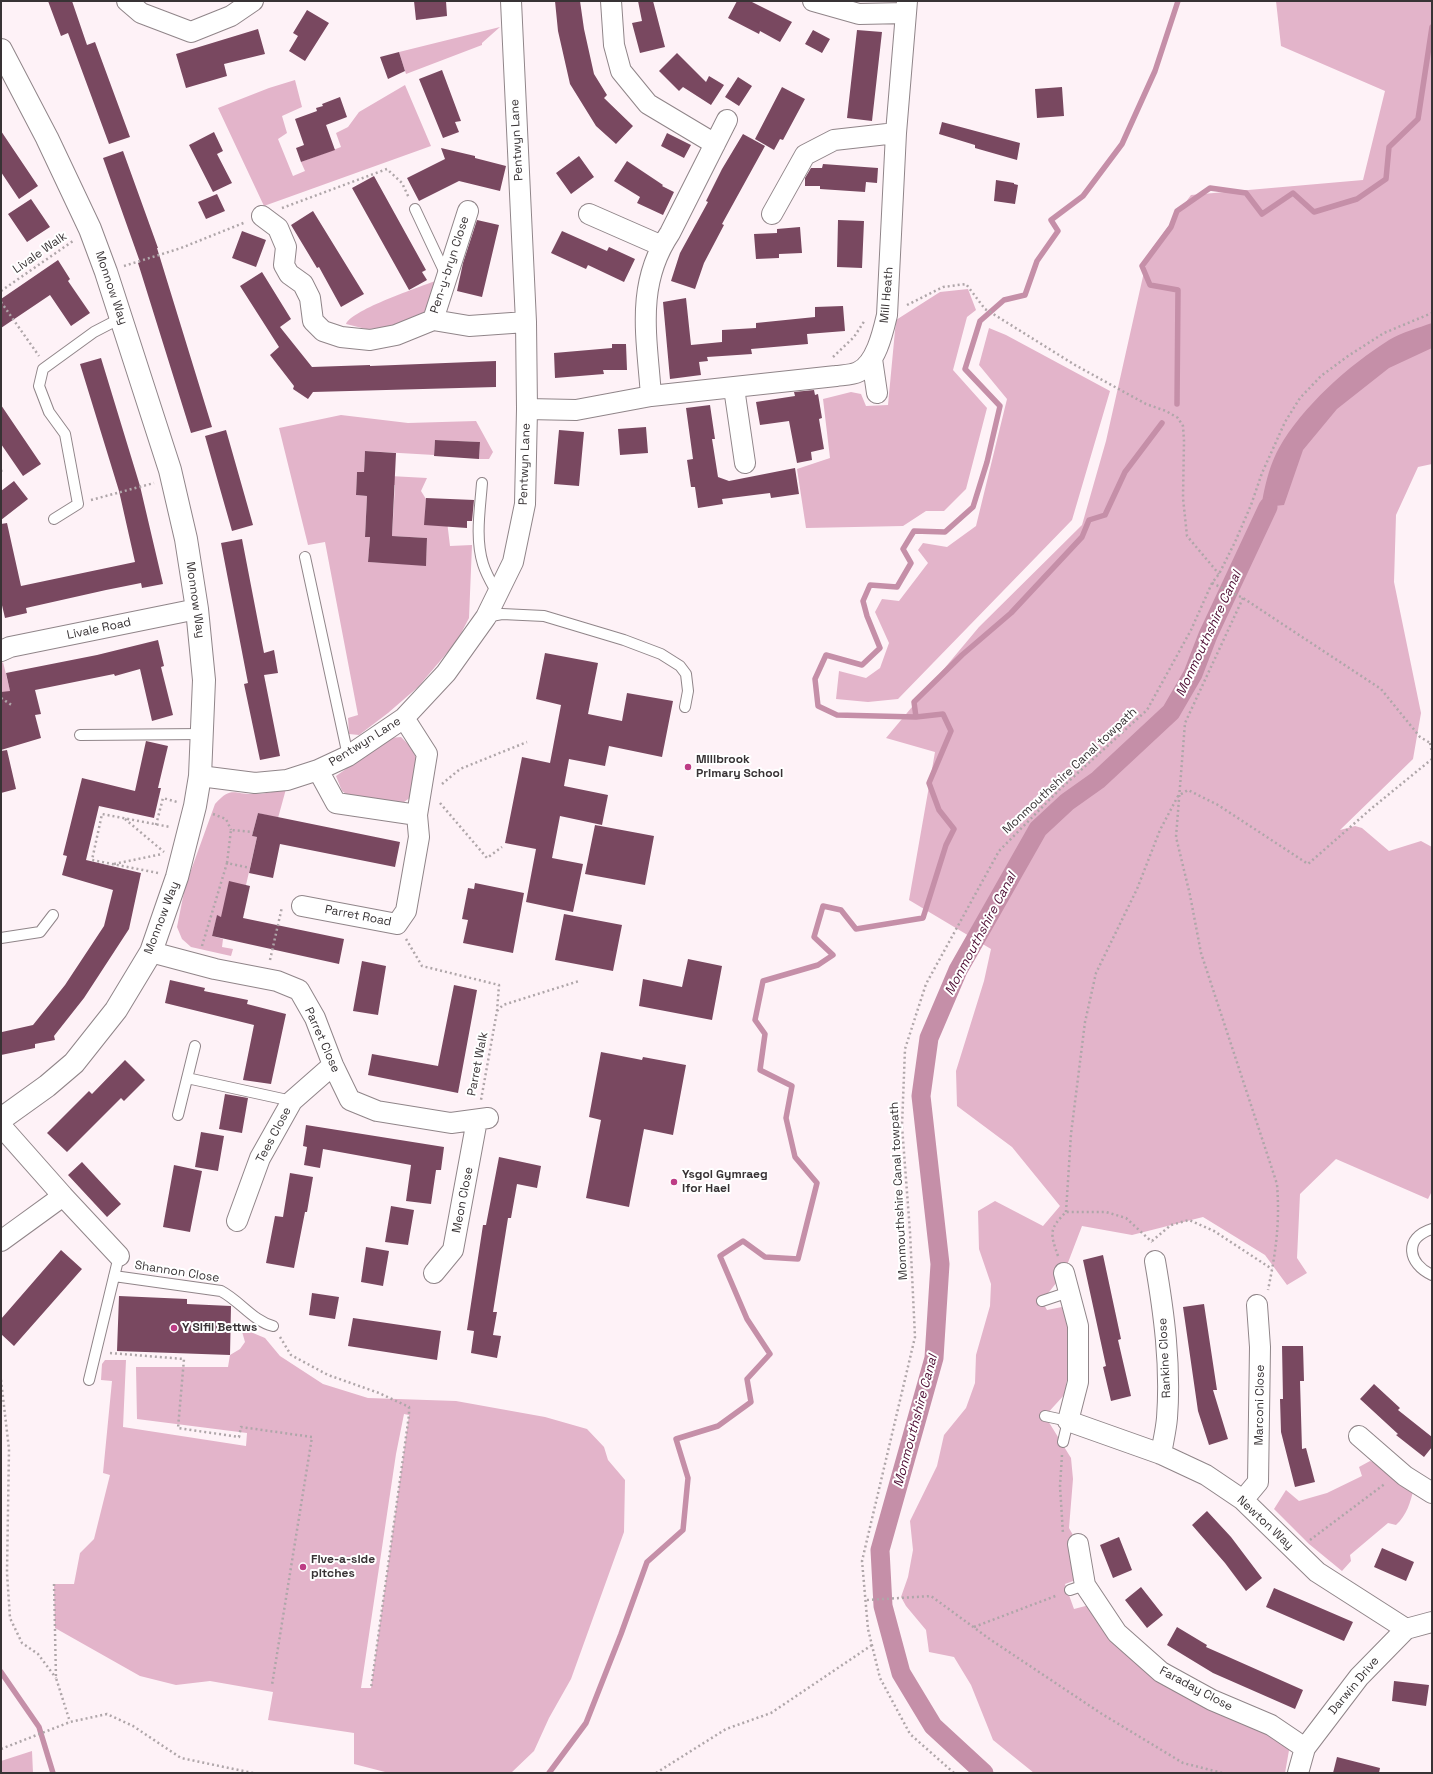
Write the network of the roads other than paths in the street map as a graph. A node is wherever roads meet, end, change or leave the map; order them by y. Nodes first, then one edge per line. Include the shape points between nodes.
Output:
1 (127, 1) edge
2 (253, 1) edge
3 (511, 1) edge
4 (611, 1) edge
5 (814, 1) edge
6 (907, 7) edge
7 (1, 50) edge
8 (727, 120) dead end
9 (896, 133) junction
10 (715, 144) junction
11 (415, 209) dead end
12 (468, 211) dead end
13 (589, 214) dead end
14 (772, 214) dead end
15 (262, 216) dead end
16 (662, 246) junction
17 (446, 275) junction
18 (121, 318) junction
19 (433, 320) junction
20 (526, 322) junction
21 (872, 359) junction
22 (734, 388) junction
23 (877, 393) dead end
24 (652, 396) junction
25 (527, 408) junction
26 (745, 463) dead end
27 (482, 484) dead end
28 (54, 519) dead end
29 (305, 556) dead end
30 (496, 593) junction
31 (197, 609) junction
32 (486, 617) junction
33 (1, 651) edge
34 (685, 707) dead end
35 (404, 718) junction
36 (202, 734) junction
37 (80, 735) dead end
38 (348, 756) junction
39 (318, 770) junction
40 (200, 776) junction
41 (417, 815) junction
42 (302, 906) road end
43 (53, 915) dead end
44 (1, 938) edge
45 (151, 952) junction
46 (195, 1046) dead end
47 (333, 1065) junction
48 (187, 1078) junction
49 (292, 1101) junction
50 (178, 1115) dead end
51 (1, 1119) edge
52 (482, 1119) joint
53 (1, 1126) edge
54 (64, 1196) junction
55 (237, 1221) dead end
56 (1432, 1230) edge
57 (1, 1241) edge
58 (119, 1256) joint
59 (1155, 1261) road end
60 (434, 1273) dead end
61 (1064, 1273) road end
62 (1432, 1275) edge
63 (114, 1276) junction
64 (1069, 1292) junction
65 (1042, 1301) dead end
66 (1257, 1305) road end
67 (273, 1326) road end
68 (89, 1380) dead end
69 (1045, 1416) dead end
70 (1068, 1421) junction
71 (1359, 1436) dead end
72 (1063, 1442) road end
73 (1161, 1454) junction
74 (1432, 1493) edge
75 (1243, 1500) junction
76 (1078, 1544) road end
77 (1432, 1622) edge
78 (1406, 1629) junction
79 (1305, 1748) junction
80 (1298, 1773) edge

1 - 2 street via 141,13 191,32 231,16
3 - 20 street, Pentwyn Lane
4 - 10 street via 614,45 621,71 648,104
5 - 6 street, Mill Heath via 859,14
6 - 9 street, Mill Heath
7 - 18 street, Monnow Way via 47,138 90,229
8 - 10 street
9 - 14 street via 834,140 805,155 791,197
9 - 21 street, Mill Heath via 887,315 881,339
10 - 16 street
11 - 17 lane
12 - 17 street, Pen-y-bryn Close
13 - 16 street
15 - 19 street, Pen-y-bryn Close via 278,228 286,246 284,264 289,274 303,284 310,298 314,321 323,331 341,337 370,340 396,335
16 - 24 street via 647,286 645,312
17 - 19 street, Pen-y-bryn Close
18 - 28 lane via 94,332 43,369 39,386 49,412 65,434 78,504
18 - 31 street, Monnow Way via 172,478 186,539
19 - 20 street, Pen-y-bryn Close via 469,326
20 - 25 street, Pentwyn Lane
21 - 22 street, Mill Heath via 858,372
21 - 23 street
22 - 24 street, Mill Heath
22 - 26 street
24 - 25 street, Mill Heath via 576,410
25 - 30 street, Pentwyn Lane via 525,504 513,562
27 - 30 lane via 478,526 483,564
29 - 38 lane
30 - 32 street, Pentwyn Lane
31 - 33 street, Livale Road via 10,647
31 - 36 street, Monnow Way via 204,680
32 - 34 lane via 502,614 544,616 661,654 680,666 686,674 688,691
32 - 35 street, Pentwyn Lane via 446,673
35 - 38 street, Pentwyn Lane
35 - 41 street, Parret Road via 426,754
36 - 37 lane
36 - 40 street, Monnow Way
38 - 39 street, Pentwyn Lane
39 - 40 street, Pentwyn Lane via 287,780 255,783
39 - 41 street via 336,803
40 - 45 street, Monnow Way via 177,877
41 - 42 street, Parret Road via 419,837 406,911 397,924
43 - 44 lane via 40,932
45 - 47 street, Parret Close via 266,979 299,990 315,1018
45 - 51 street, Monnow Way via 116,1010 74,1063 48,1086
46 - 48 lane
47 - 49 street, Tees Close
47 - 52 street, Parret Close via 350,1100 377,1111 451,1123
48 - 49 lane
48 - 50 lane
49 - 55 street, Tees Close via 260,1158
52 - 60 street, Meon Close via 453,1250
53 - 54 street
54 - 57 street
54 - 58 street
56 - 62 lane via 1426,1231 1416,1239 1412,1246 1412,1259 1419,1268
58 - 63 lane, Shannon Close
59 - 73 street, Rankine Close via 1168,1366 1167,1418
61 - 64 street
63 - 67 lane, Shannon Close via 221,1291 233,1297 256,1318
63 - 68 lane, Shannon Close
64 - 65 lane
64 - 70 street via 1078,1326 1078,1382
66 - 75 street, Marconi Close via 1260,1348 1258,1482
69 - 70 lane
70 - 72 lane
70 - 73 street, Newton Way
71 - 74 street via 1401,1472
73 - 75 street, Newton Way via 1206,1476
75 - 78 street, Newton Way via 1317,1572
76 - 79 street, Faraday Close via 1078,1588 1117,1633 1160,1672 1212,1700 1271,1725
77 - 78 street
78 - 79 street, Darwin Drive via 1359,1677
79 - 80 street, Darwin Drive

